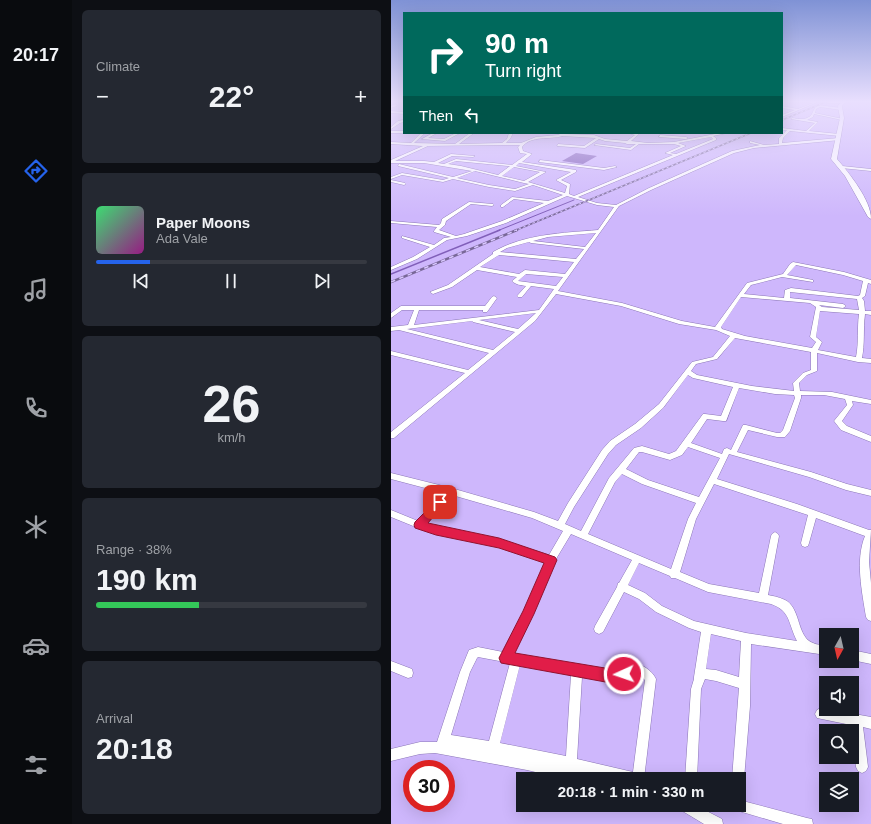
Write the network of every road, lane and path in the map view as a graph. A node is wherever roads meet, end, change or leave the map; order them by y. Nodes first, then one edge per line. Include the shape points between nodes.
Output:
1 (417, 139) edge
2 (434, 139) edge
3 (463, 139) edge
4 (508, 139) edge
5 (532, 139) edge
6 (562, 139) edge
7 (594, 139) edge
8 (601, 139) edge
9 (631, 139) edge
10 (657, 139) edge
11 (690, 139) edge
12 (714, 139) edge
13 (781, 139) edge
14 (821, 139) edge
15 (838, 139) edge
16 (445, 140) joint
17 (459, 142) junction
18 (751, 142) dead end
19 (391, 143) edge
20 (523, 143) junction
21 (627, 143) junction
22 (672, 143) junction
23 (412, 144) junction
24 (638, 144) junction
25 (654, 144) junction
26 (428, 145) junction
27 (455, 145) junction
28 (502, 145) junction
29 (595, 145) dead end
30 (780, 145) junction
31 (766, 146) junction
32 (676, 155) junction
33 (473, 156) dead end
34 (524, 159) junction
35 (394, 162) edge
36 (518, 162) junction
37 (435, 163) junction
38 (445, 164) junction
39 (512, 166) junction
40 (615, 167) dead end
41 (842, 167) junction
42 (507, 170) junction
43 (549, 170) dead end
44 (871, 170) edge
45 (474, 171) junction
46 (544, 172) junction
47 (537, 175) junction
48 (499, 176) junction
49 (455, 177) junction
50 (391, 181) edge
51 (524, 182) junction
52 (405, 184) dead end
53 (533, 184) junction
54 (518, 190) junction
55 (567, 195) junction
56 (573, 197) junction
57 (513, 198) junction
58 (546, 202) junction
59 (492, 205) dead end
60 (502, 206) dead end
61 (616, 206) junction
62 (871, 217) edge
63 (391, 222) edge
64 (439, 226) junction
65 (598, 231) junction
66 (456, 236) junction
67 (404, 237) dead end
68 (530, 240) junction
69 (433, 246) junction
70 (586, 248) junction
71 (495, 253) dead end
72 (577, 261) junction
73 (475, 268) junction
74 (391, 269) edge
75 (520, 276) junction
76 (566, 276) junction
77 (783, 276) junction
78 (811, 281) dead end
79 (869, 281) edge
80 (530, 284) junction
81 (556, 290) junction
82 (433, 292) dead end
83 (740, 295) junction
84 (520, 296) dead end
85 (494, 298) dead end
86 (859, 298) junction
87 (787, 300) junction
88 (816, 306) junction
89 (843, 306) dead end
90 (417, 308) junction
91 (487, 308) junction
92 (454, 309) junction
93 (541, 311) junction
94 (862, 312) junction
95 (871, 313) edge
96 (391, 316) edge
97 (481, 318) junction
98 (471, 319) junction
99 (448, 322) junction
100 (409, 327) junction
101 (393, 328) edge
102 (718, 328) junction
103 (519, 331) junction
104 (733, 336) junction
105 (814, 350) junction
106 (494, 352) junction
107 (391, 354) edge
108 (858, 360) junction
109 (871, 361) edge
110 (687, 371) junction
111 (470, 372) junction
112 (737, 385) junction
113 (797, 393) junction
114 (848, 398) junction
115 (871, 402) edge
116 (391, 436) edge
117 (871, 439) edge
118 (686, 444) junction
119 (733, 453) junction
120 (724, 457) junction
121 (621, 470) junction
122 (391, 476) edge
123 (712, 480) junction
124 (451, 491) junction
125 (871, 493) edge
126 (701, 500) junction
127 (391, 513) edge
128 (813, 513) junction
129 (419, 525) junction
130 (565, 528) junction
131 (871, 534) edge
132 (583, 535) junction
133 (775, 536) dead end
134 (805, 543) dead end
135 (637, 559) junction
136 (551, 560) junction
137 (674, 575) junction
138 (621, 586) junction
139 (869, 594) edge
140 (763, 598) junction
141 (871, 617) edge
142 (707, 628) junction
143 (599, 629) dead end
144 (746, 638) junction
145 (811, 648) junction
146 (819, 649) edge
147 (859, 656) edge
148 (511, 659) junction
149 (871, 659) edge
150 (391, 666) edge
151 (577, 671) junction
152 (408, 673) dead end
153 (699, 678) junction
154 (745, 684) junction
155 (833, 716) edge
156 (857, 720) junction
157 (871, 723) edge
158 (445, 744) junction
159 (493, 748) junction
160 (391, 755) edge
161 (571, 763) junction
162 (862, 767) dead end
163 (561, 772) edge
164 (609, 772) edge
165 (639, 772) edge
166 (691, 772) edge
167 (739, 772) edge
168 (746, 808) edge
169 (696, 812) edge
170 (717, 824) edge
171 (807, 824) edge

1 - 23 street
2 - 16 street
3 - 17 street
4 - 28 street
5 - 20 street
6 - 7 street via 558,145 585,146
8 - 21 street
9 - 21 street
10 - 25 street
11 - 22 street
12 - 32 street
13 - 30 street
14 - 30 street
15 - 41 main road via 834,157 835,162
16 - 17 street
17 - 27 street
18 - 31 street
19 - 23 street
20 - 28 street
20 - 34 street via 520,147 521,152 531,154
21 - 24 street
22 - 25 street
22 - 32 street via 684,146 667,153
23 - 26 street
24 - 25 street
24 - 29 street via 631,149
26 - 27 street
26 - 35 street via 399,157
27 - 28 street
30 - 31 street
31 - 61 street via 725,155
32 - 56 street
33 - 37 street via 451,155
34 - 36 street
34 - 40 street via 604,169
35 - 37 street
35 - 49 street
36 - 39 street
36 - 55 street via 575,171 557,180 569,185
37 - 38 street
38 - 39 street via 456,160
38 - 45 street
39 - 42 street
39 - 46 street
41 - 44 street
41 - 62 main road
42 - 47 street
42 - 48 street
43 - 46 street
45 - 48 street
45 - 49 street
46 - 47 street
47 - 51 street
48 - 51 street
49 - 50 street via 441,180 401,174
49 - 54 street
50 - 52 street
51 - 53 street
53 - 54 street
53 - 55 street
54 - 57 street
55 - 56 street
55 - 58 street
56 - 61 street
57 - 58 street
57 - 60 street
58 - 66 street via 504,222
59 - 64 street via 470,203
61 - 65 street
63 - 64 street
64 - 66 street via 437,231
65 - 68 street
65 - 70 street
66 - 69 street via 446,238
67 - 69 street
68 - 70 street
68 - 71 street via 505,247
69 - 74 street
70 - 72 street
72 - 73 street via 500,253
72 - 76 street
73 - 75 street
73 - 82 street via 450,286
75 - 76 street via 527,272
75 - 80 street via 516,282
76 - 81 street
77 - 78 street
77 - 79 street via 792,265 798,264
77 - 83 street via 749,284
79 - 86 street
80 - 81 street
80 - 84 street
81 - 93 street
81 - 102 street via 622,305 681,323
83 - 87 street
83 - 102 street
85 - 91 street
86 - 87 street via 791,290 787,291
86 - 94 street
87 - 88 street
88 - 89 street
88 - 94 street
88 - 105 street via 813,338 819,342
90 - 92 street
90 - 96 street via 401,308
90 - 100 street
91 - 92 street
91 - 97 street
92 - 99 street
93 - 97 street
93 - 103 street
94 - 95 street
94 - 108 street
97 - 98 street
98 - 99 street
98 - 103 street
99 - 100 street
100 - 101 street
101 - 106 street
102 - 104 street
103 - 106 street
104 - 105 street
104 - 110 street via 715,358 694,363
105 - 108 street
105 - 113 street via 814,371 805,374 796,383
106 - 111 street
107 - 111 street
108 - 109 street
110 - 112 street via 695,377
110 - 130 street via 661,406 605,452 571,506
111 - 116 street
112 - 113 street
112 - 118 street via 723,419 705,416
113 - 114 street via 833,393
113 - 119 street via 796,404 782,435 746,427
114 - 115 street
114 - 117 street via 850,405 838,421 844,428
118 - 120 street
118 - 121 street via 679,453 670,457 642,448 637,450
119 - 120 street via 727,451
119 - 125 street
120 - 123 street
121 - 126 street via 645,482
121 - 132 street via 612,480
122 - 124 street
123 - 126 street
123 - 128 street
124 - 129 street
124 - 130 street via 534,515
126 - 137 street via 691,519
127 - 129 street
128 - 131 street
128 - 134 street
129 - 136 street via 436,531 499,543
130 - 132 street
130 - 136 street
131 - 139 street via 867,546 866,569
132 - 135 street
133 - 140 street
135 - 137 street
135 - 138 street
136 - 148 street
137 - 140 street via 708,588
138 - 142 street via 635,592 659,609 693,625
138 - 143 street
139 - 141 street
140 - 145 street via 783,604 790,611 803,642
142 - 144 street
142 - 153 street
144 - 145 street
144 - 154 street
145 - 146 street
147 - 149 street
148 - 151 street
148 - 158 street via 478,652 473,654 465,672
148 - 159 street
150 - 152 street
151 - 161 street
151 - 165 street via 611,676 624,674 633,669 649,675 651,679
153 - 154 street via 705,673
153 - 166 street via 693,723
154 - 167 street
155 - 156 street
156 - 157 street
156 - 162 street
158 - 159 street
158 - 160 street
158 - 163 street
159 - 161 street
161 - 164 street
168 - 171 street
169 - 170 street

